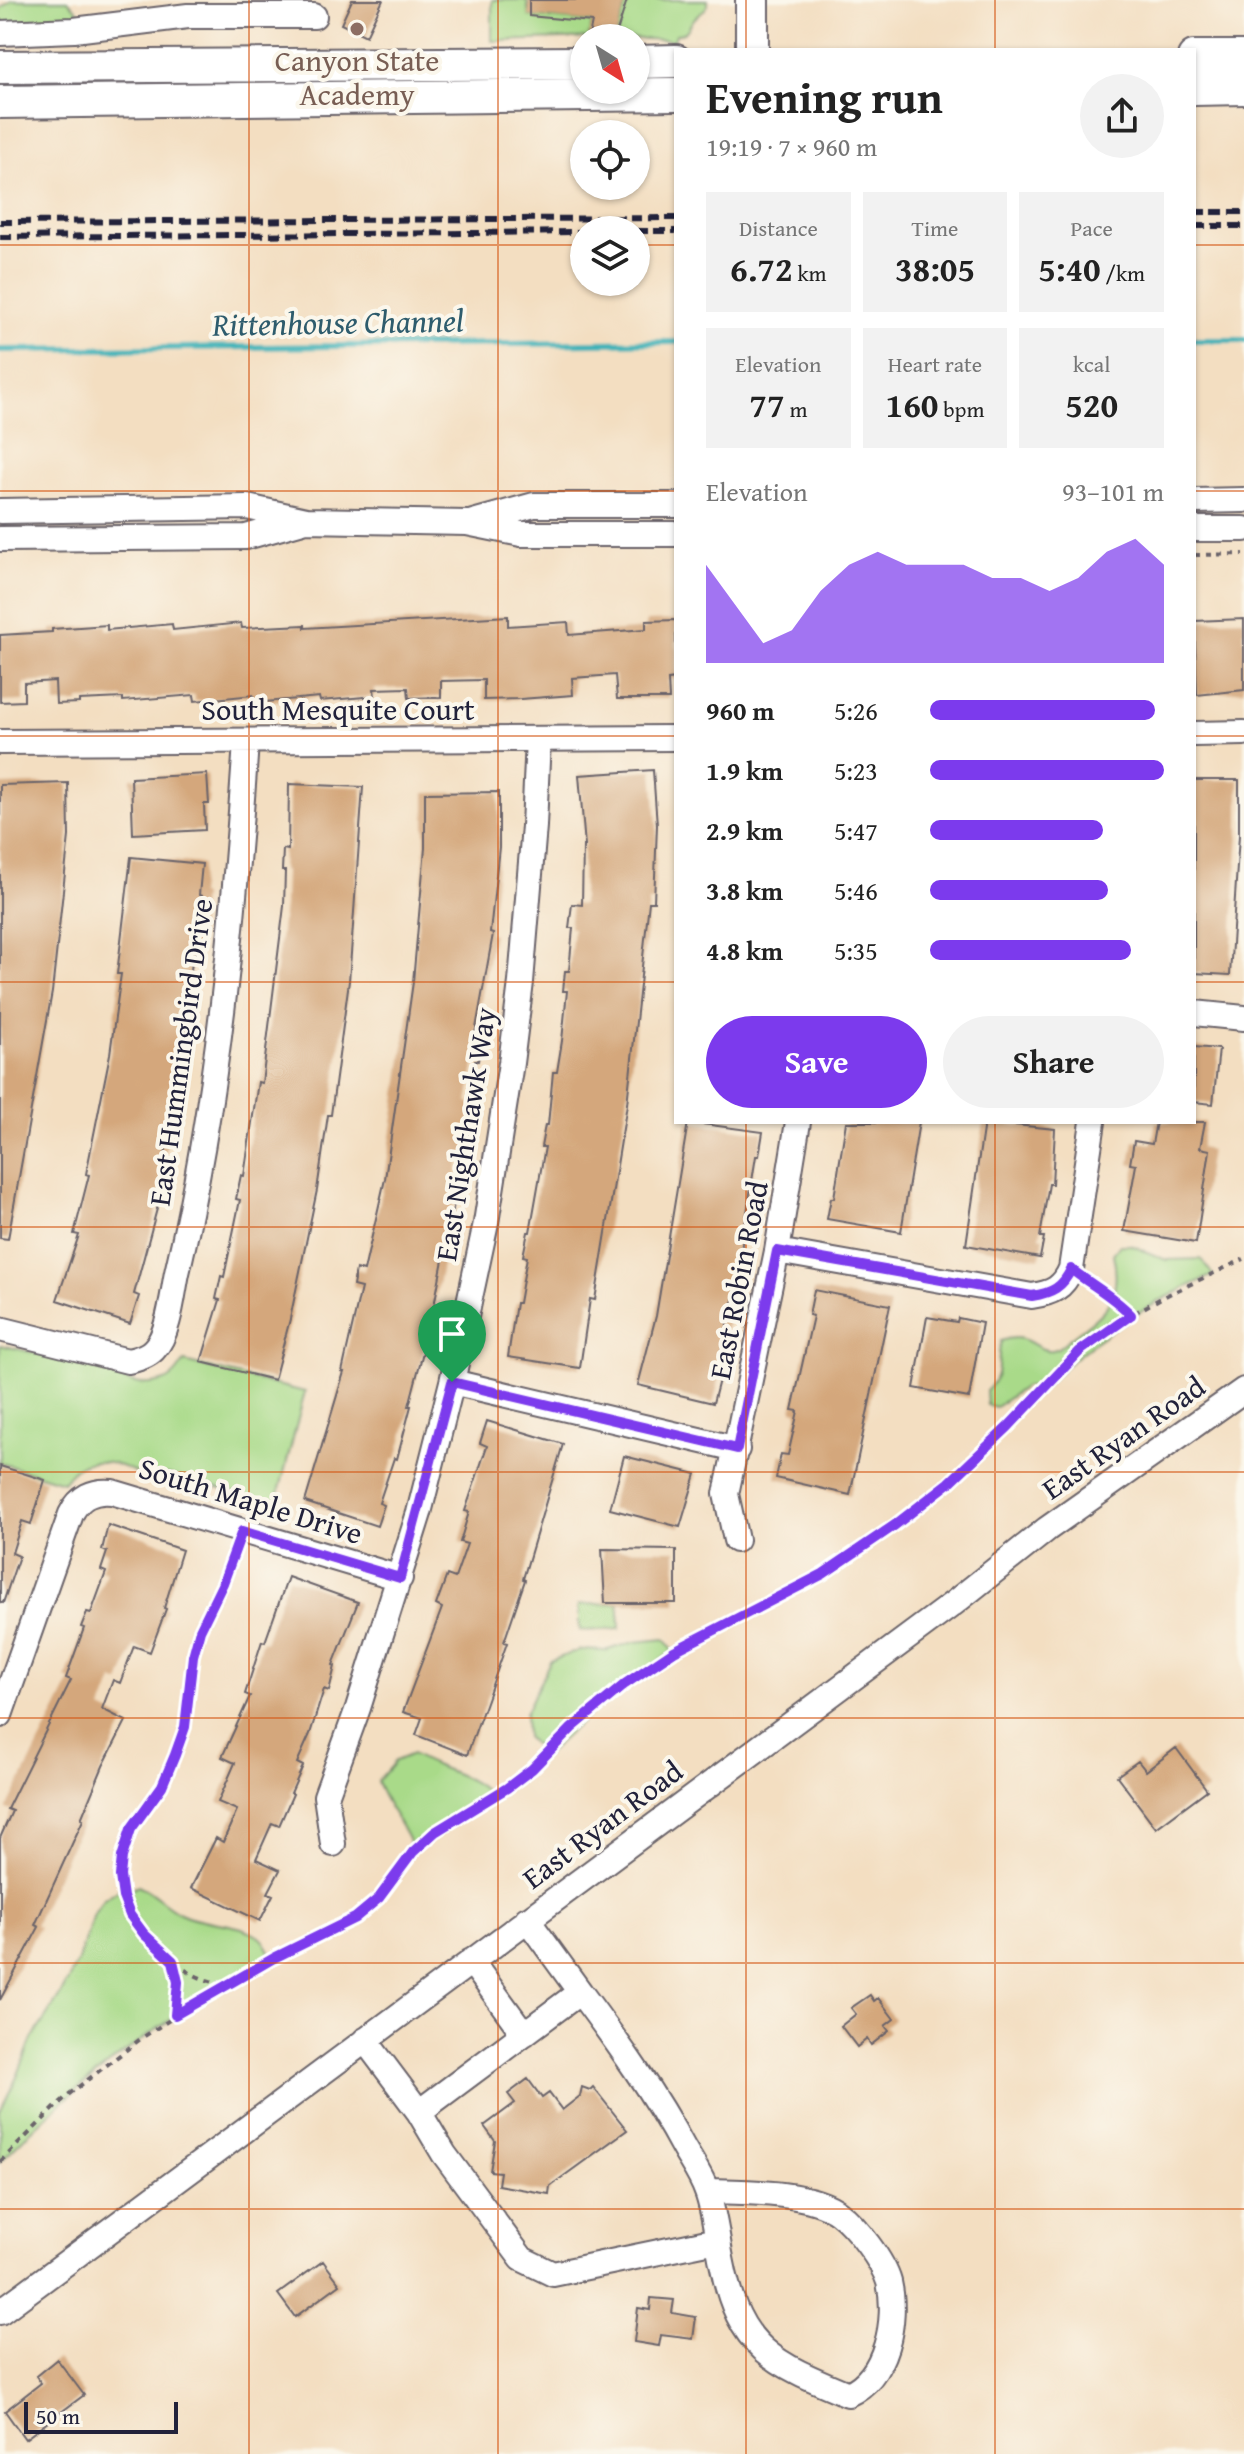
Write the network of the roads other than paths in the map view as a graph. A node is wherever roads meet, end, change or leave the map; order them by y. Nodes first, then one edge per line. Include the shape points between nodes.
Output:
1 (752, 0) edge
2 (314, 16) dead end
3 (0, 33) edge
4 (752, 48) edge
5 (1196, 57) edge
6 (1244, 57) edge
7 (674, 61) edge
8 (650, 62) edge
9 (570, 63) edge
10 (0, 67) edge
11 (1244, 88) edge
12 (1196, 89) edge
13 (674, 94) edge
14 (0, 102) edge
15 (1244, 500) edge
16 (1196, 501) edge
17 (674, 505) edge
18 (0, 511) edge
19 (306, 520) junction
20 (467, 523) junction
21 (1196, 529) edge
22 (1244, 529) edge
23 (674, 534) edge
24 (0, 539) edge
25 (1244, 733) edge
26 (1196, 734) edge
27 (674, 738) edge
28 (538, 739) junction
29 (0, 742) edge
30 (246, 742) junction
31 (1196, 1013) edge
32 (1244, 1018) edge
33 (798, 1124) edge
34 (1093, 1124) edge
35 (777, 1251) junction
36 (0, 1329) edge
37 (452, 1382) junction
38 (1244, 1390) edge
39 (737, 1449) junction
40 (736, 1540) dead end
41 (400, 1578) junction
42 (0, 1715) edge
43 (333, 1844) dead end
44 (527, 1919) junction
45 (471, 1961) junction
46 (580, 1992) junction
47 (524, 2034) junction
48 (365, 2040) junction
49 (419, 2112) junction
50 (707, 2191) junction
51 (717, 2240) junction
52 (0, 2312) edge

1 - 4 main road
2 - 3 street via 188,16
5 - 6 main road
7 - 8 main road
9 - 10 main road
11 - 12 main road
13 - 14 main road
15 - 16 street
17 - 20 street via 534,505
18 - 19 street via 247,507
19 - 20 street
19 - 24 street via 246,537
20 - 23 street via 521,534
21 - 22 street
25 - 26 street
27 - 28 street, South Mesquite Court
28 - 30 street, South Mesquite Court
28 - 37 street, East Nighthawk Way via 511,1063 486,1223
29 - 30 street, South Mesquite Court
30 - 36 street, East Hummingbird Drive via 234,913 213,1083 163,1336 141,1358 122,1361
31 - 32 street
33 - 35 street, East Robin Road
34 - 35 street via 1071,1269 1048,1294 1032,1296
35 - 39 street, East Robin Road
37 - 39 street
37 - 41 street, East Nighthawk Way
38 - 44 street, East Ryan Road via 1047,1529
39 - 40 street, East Robin Road via 726,1494
41 - 42 street, South Maple Drive via 112,1492 84,1496 71,1514
41 - 43 street, East Nighthawk Way via 326,1796
44 - 45 street, East Ryan Road
44 - 46 street
45 - 47 street
45 - 48 street, East Ryan Road
46 - 47 street
46 - 50 street via 628,2055
47 - 49 street
48 - 49 street
48 - 52 street, East Ryan Road
49 - 51 street via 522,2259 553,2274
50 - 51 street
50 - 51 street via 806,2199 837,2211 863,2237 888,2278 892,2301 887,2342 863,2388 848,2394 763,2352 737,2317

